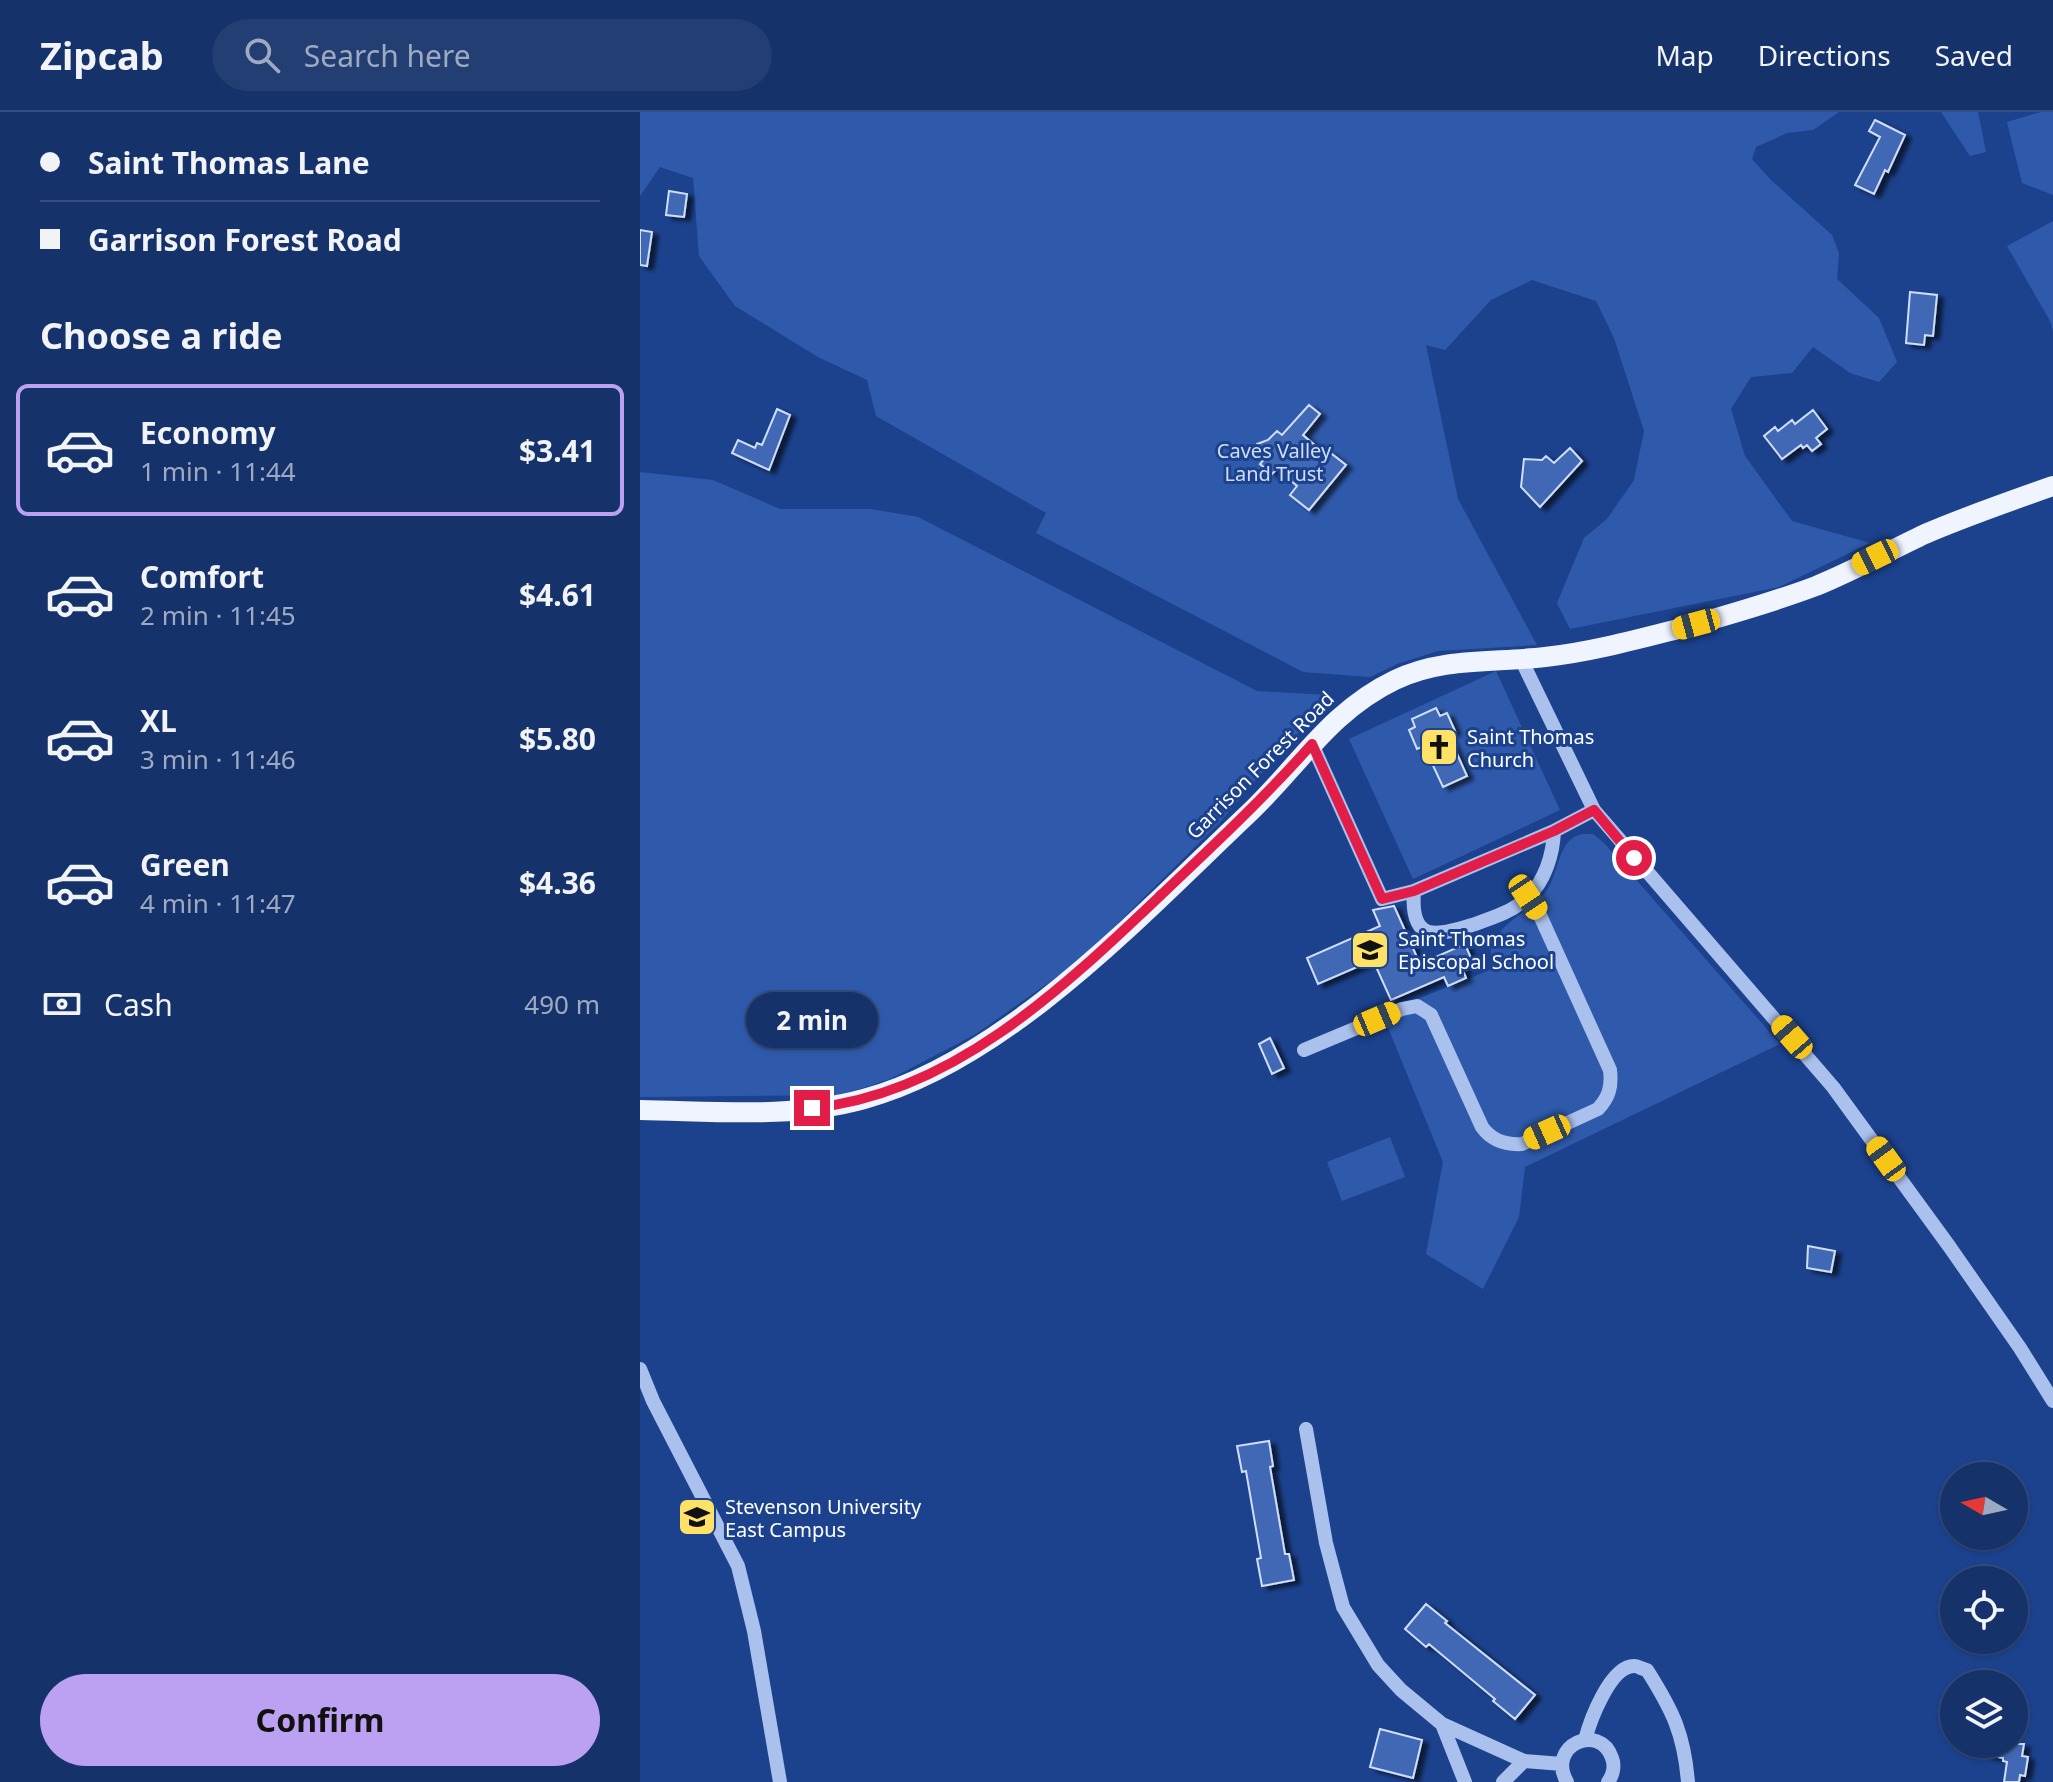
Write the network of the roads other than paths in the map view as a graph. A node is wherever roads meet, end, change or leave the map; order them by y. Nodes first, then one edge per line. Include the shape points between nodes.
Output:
1 (2053, 486) edge
2 (1521, 659) junction
3 (1312, 744) junction
4 (1594, 810) junction
5 (1554, 831) junction
6 (1414, 891) junction
7 (1528, 897) junction
8 (1304, 1050) dead end
9 (640, 1110) edge
10 (640, 1369) edge
11 (2053, 1401) edge
12 (1306, 1429) dead end
13 (1442, 1724) junction
14 (1585, 1740) junction
15 (1524, 1761) junction
16 (1562, 1764) junction
17 (780, 1782) edge
18 (1465, 1782) edge
19 (1503, 1782) edge
20 (1567, 1782) edge
21 (1608, 1782) edge
22 (1688, 1782) edge

1 - 2 main road, Garrison Forest Road via 1966,517 1819,585 1766,603 1650,636
2 - 3 main road, Garrison Forest Road via 1457,662 1398,679 1347,709
2 - 4 street
3 - 6 street via 1382,899
3 - 9 main road, Garrison Forest Road via 1253,810 1085,967 961,1056 896,1088 829,1106
4 - 5 street
4 - 11 street via 1833,1087 1958,1258
5 - 6 street
5 - 7 street via 1553,851
6 - 7 street via 1415,918 1421,928 1443,934 1503,914
7 - 8 street via 1610,1070 1610,1090 1598,1109 1522,1144 1493,1138 1482,1127 1431,1015 1417,1006
10 - 17 street via 738,1566
12 - 13 street via 1343,1607 1378,1665
13 - 15 street
13 - 18 street
14 - 16 street via 1565,1753
14 - 21 street via 1604,1745 1611,1753 1614,1763
14 - 22 street via 1592,1714 1622,1670 1647,1670 1676,1719
15 - 16 street
15 - 19 street
16 - 20 street

